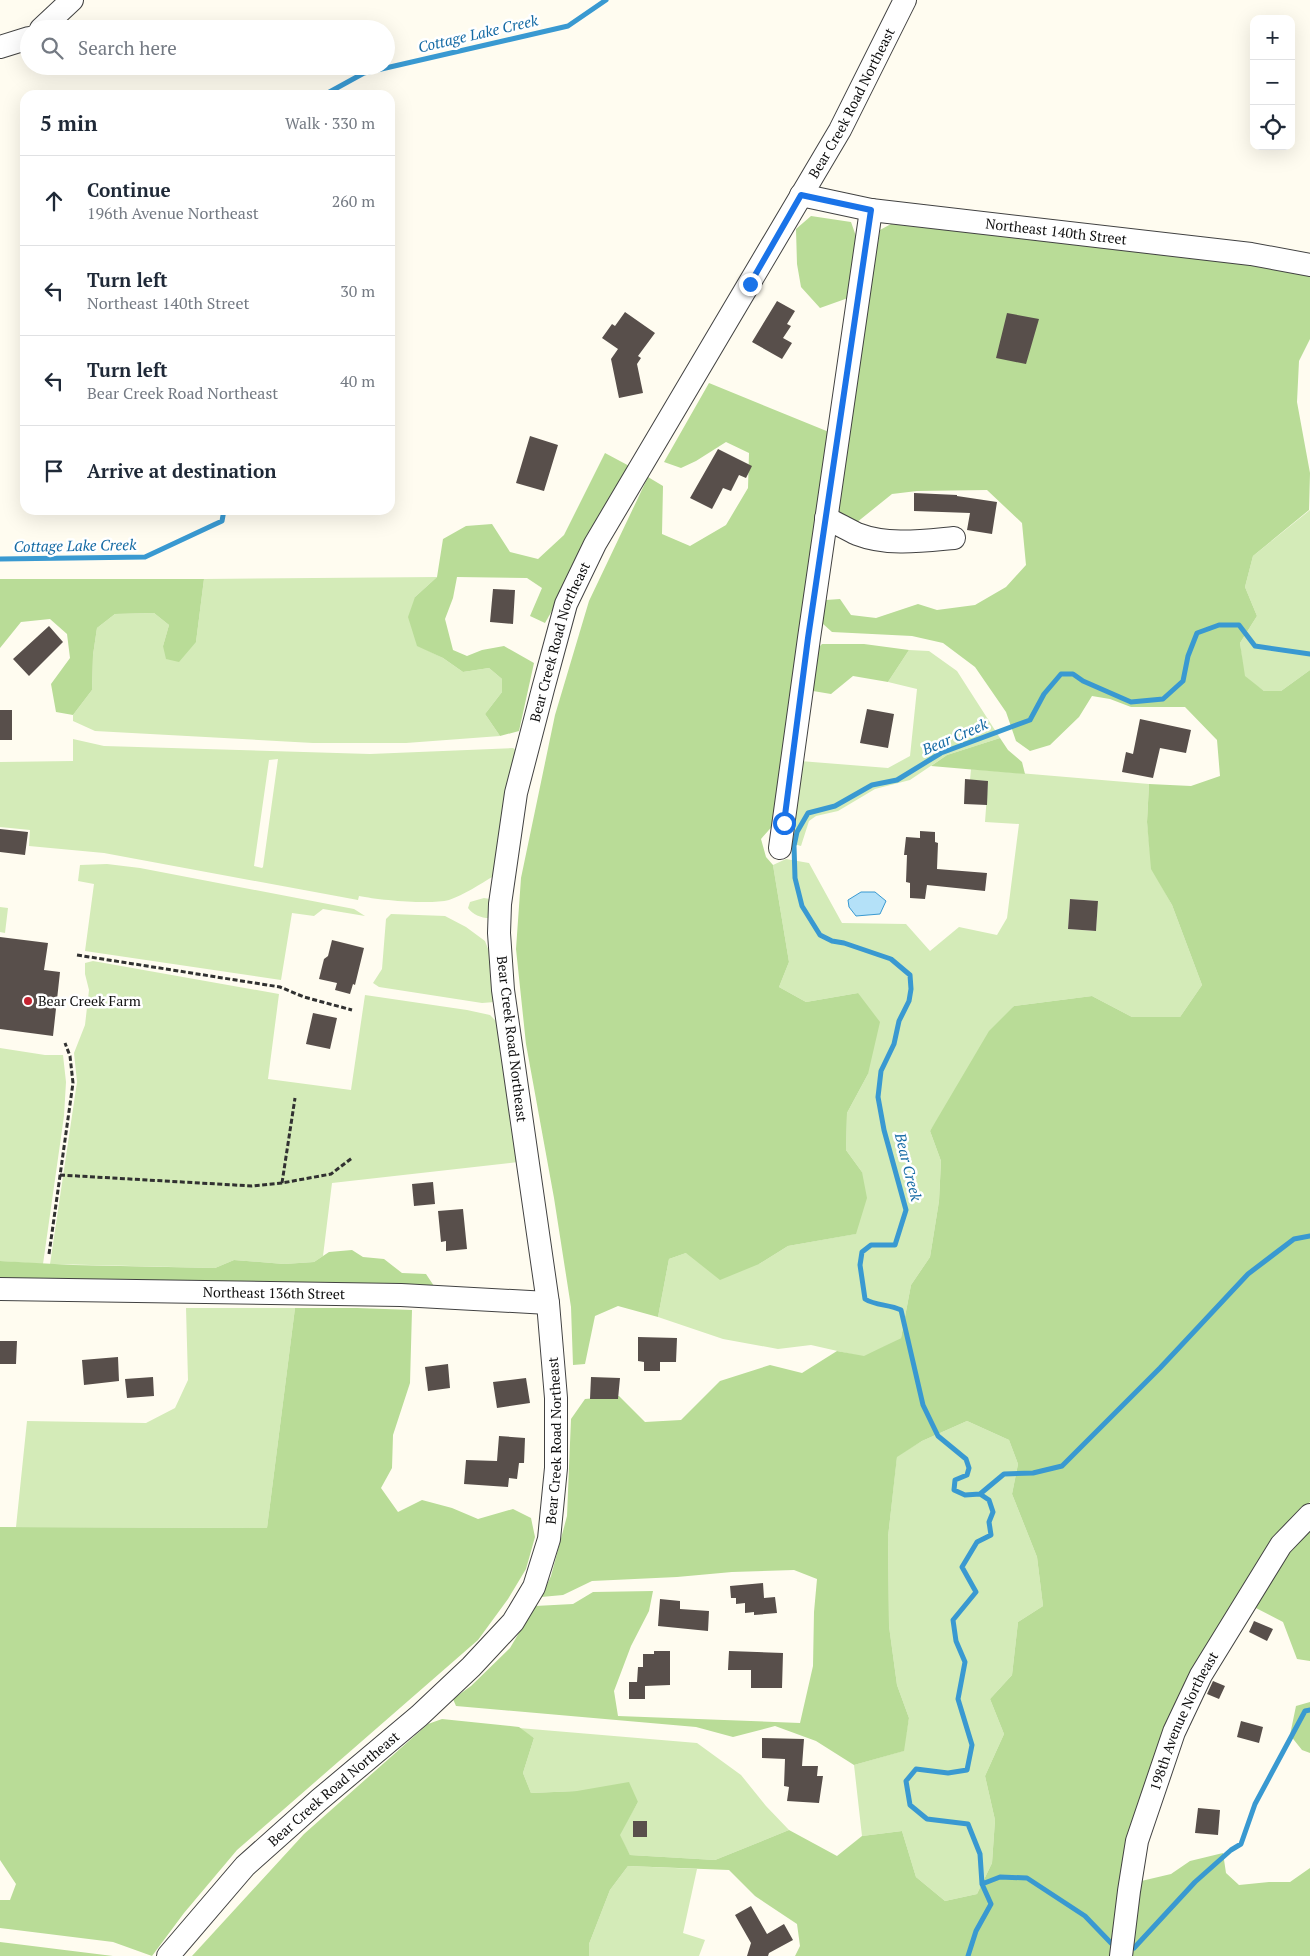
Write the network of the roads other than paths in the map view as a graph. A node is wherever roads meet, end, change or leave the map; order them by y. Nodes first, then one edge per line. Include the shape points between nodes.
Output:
1 (72, 0) edge
2 (905, 0) edge
3 (51, 20) edge
4 (20, 41) edge
5 (0, 47) edge
6 (801, 195) junction
7 (871, 210) junction
8 (1310, 265) edge
9 (826, 518) junction
10 (954, 538) dead end
11 (780, 848) dead end
12 (0, 1290) edge
13 (548, 1303) junction
14 (1310, 1515) edge
15 (168, 1956) edge
16 (1121, 1956) edge

1 - 3 street
2 - 6 street, Bear Creek Road Northeast via 840,130
4 - 5 street
6 - 7 street, Northeast 140th Street
6 - 13 street, Bear Creek Road Northeast via 595,544 570,595 516,793 500,904 500,952 511,1054
7 - 8 street, Northeast 140th Street via 1251,254
7 - 9 street
9 - 10 street via 875,539 897,542
9 - 11 street
12 - 13 street, Northeast 136th Street via 401,1295
13 - 15 street, Bear Creek Road Northeast via 556,1398 556,1468 549,1539 534,1587 513,1622 471,1667 245,1866
14 - 16 street, 198th Avenue Northeast via 1281,1545 1201,1675 1174,1732 1138,1841

